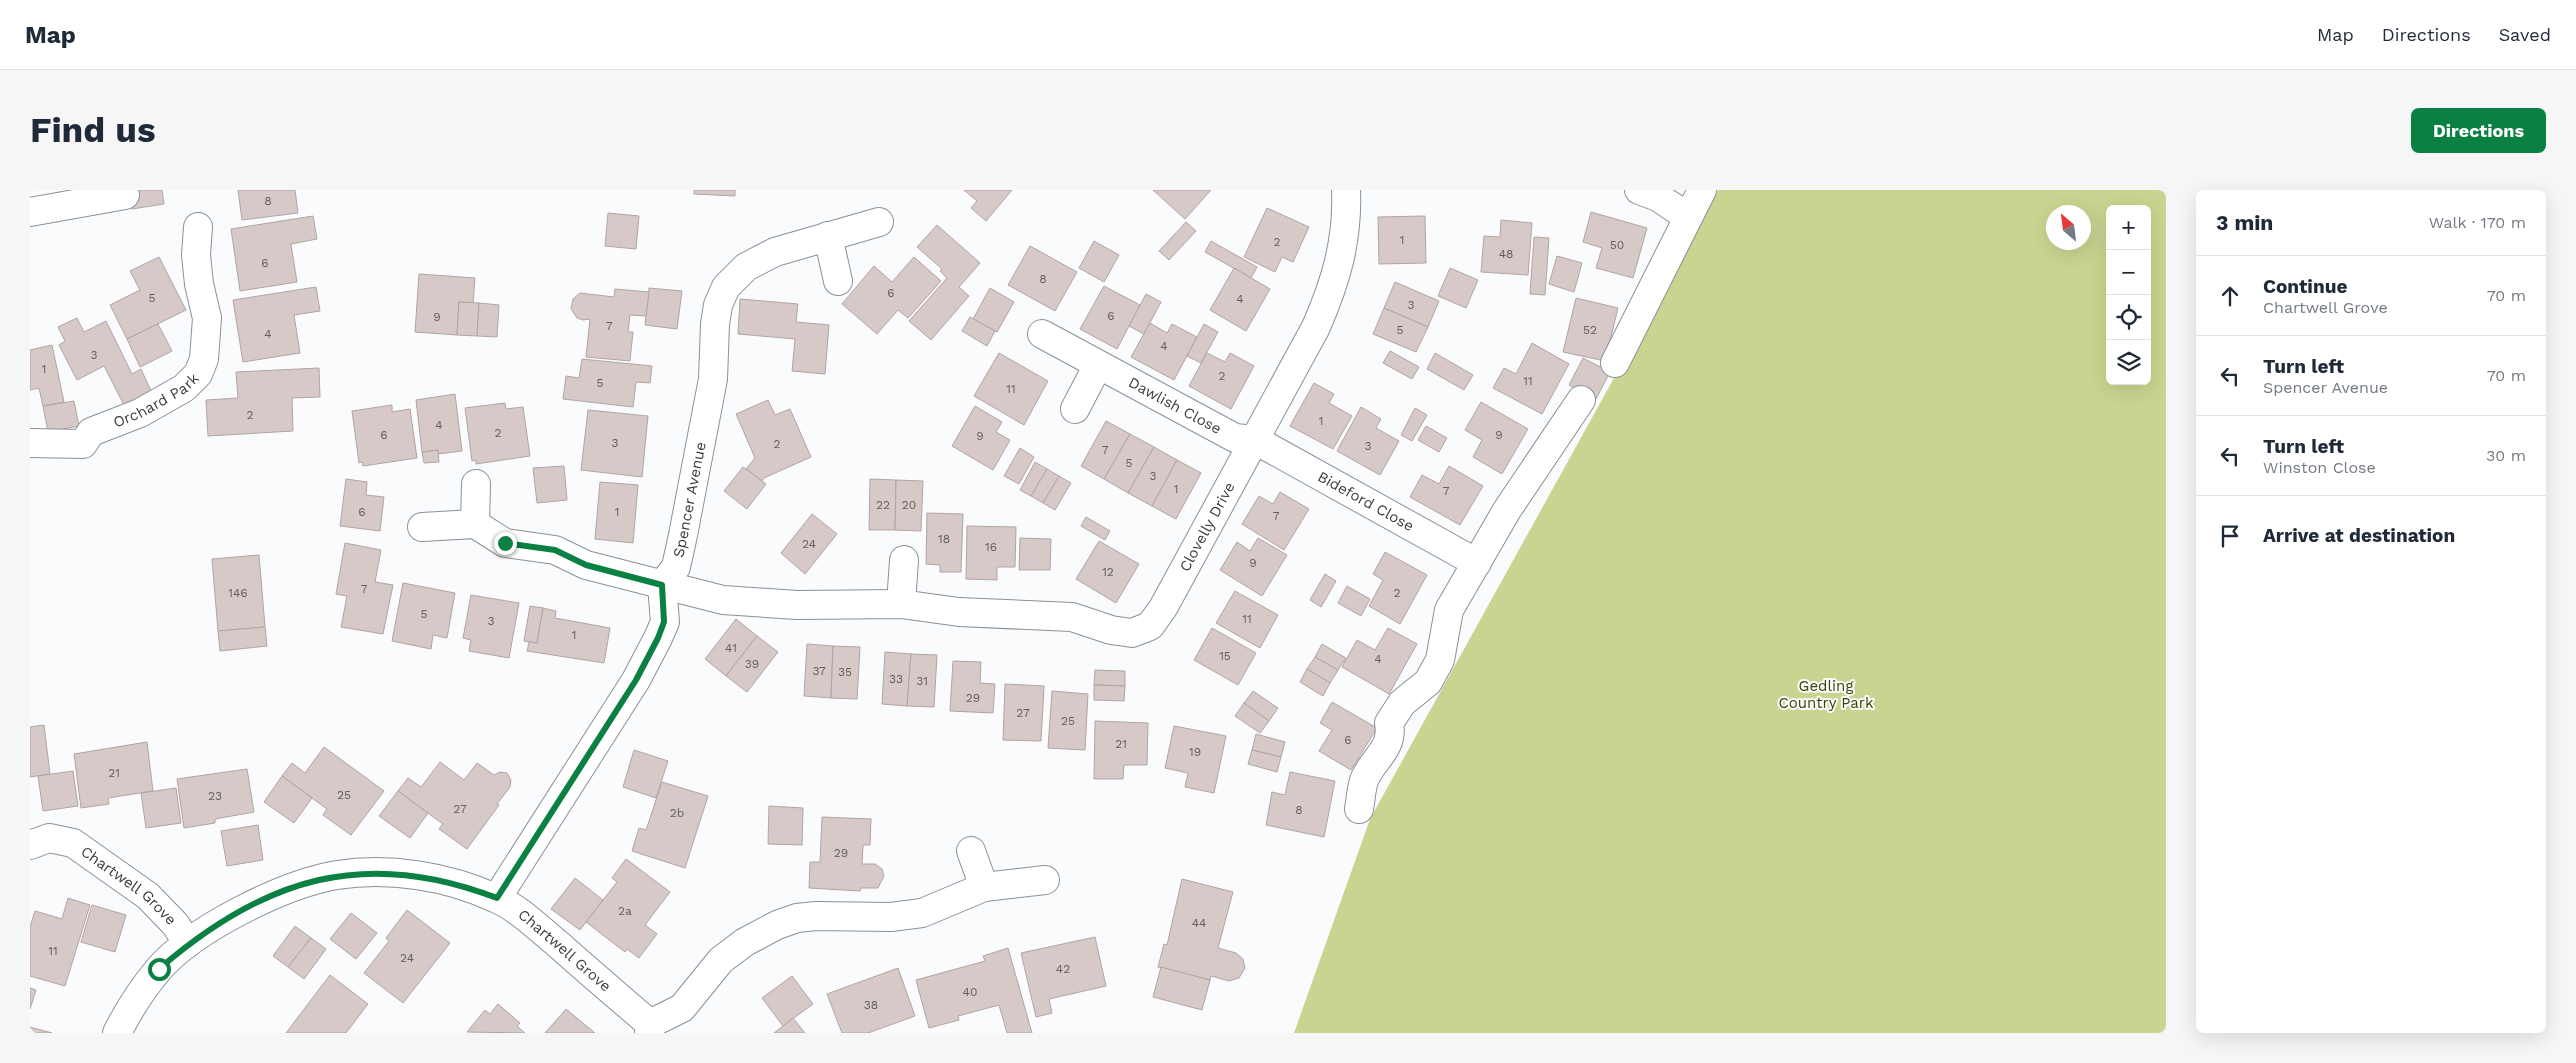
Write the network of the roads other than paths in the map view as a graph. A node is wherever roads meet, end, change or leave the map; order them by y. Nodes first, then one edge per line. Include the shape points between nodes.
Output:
1 (1346, 190) edge
2 (1702, 190) edge
3 (1649, 194) edge
4 (125, 195) dead end
5 (30, 212) edge
6 (1688, 218) junction
7 (879, 222) dead end
8 (198, 227) dead end
9 (828, 236) junction
10 (838, 281) dead end
11 (1042, 334) dead end
12 (1615, 363) dead end
13 (1098, 364) junction
14 (1581, 400) dead end
15 (1075, 409) dead end
16 (1255, 440) junction
17 (30, 443) edge
18 (476, 484) dead end
19 (475, 524) junction
20 (422, 527) dead end
21 (904, 560) dead end
22 (1477, 563) junction
23 (662, 585) junction
24 (901, 604) junction
25 (1359, 809) dead end
26 (30, 845) edge
27 (971, 851) dead end
28 (1045, 880) dead end
29 (984, 887) junction
30 (497, 898) junction
31 (188, 944) junction
32 (650, 1029) edge
33 (117, 1033) edge

1 - 16 street, Clovelly Drive via 1343,248 1333,288 1316,327
2 - 6 street
3 - 6 street
4 - 5 street
6 - 12 street
7 - 9 street, Spencer Avenue
8 - 17 street, Orchard Park via 198,274 206,318 204,360 198,374 184,388 140,413 91,432 83,444
9 - 10 street
9 - 23 street, Spencer Avenue via 775,252 746,267 726,287 718,304 713,379 683,535 676,567
11 - 13 street, Dawlish Close
13 - 15 street
13 - 16 street, Dawlish Close via 1235,438
14 - 22 street via 1507,510
16 - 22 street, Bideford Close
16 - 24 street, Clovelly Drive via 1150,626 1132,633 1111,630 1072,617 959,612
18 - 19 street
19 - 20 street
19 - 23 street, Clovelly Drive via 505,543 555,550 586,565
21 - 24 street
22 - 25 street via 1449,610 1440,660 1428,682 1402,703 1389,723 1392,734 1388,746 1365,778
23 - 24 street, Clovelly Drive via 723,600 797,605
23 - 30 street via 664,622 654,646 606,728
26 - 31 street, Chartwell Grove via 49,838 73,842 148,896 175,924
27 - 29 street
28 - 29 street, Chartwell Grove
29 - 32 street, Chartwell Grove via 922,913 891,917 816,916 777,924 721,960 682,1008
30 - 31 street, Chartwell Grove via 435,878 377,873 336,875 309,882 251,906
30 - 32 street, Chartwell Grove via 530,920
31 - 33 street, Chartwell Grove via 159,969

